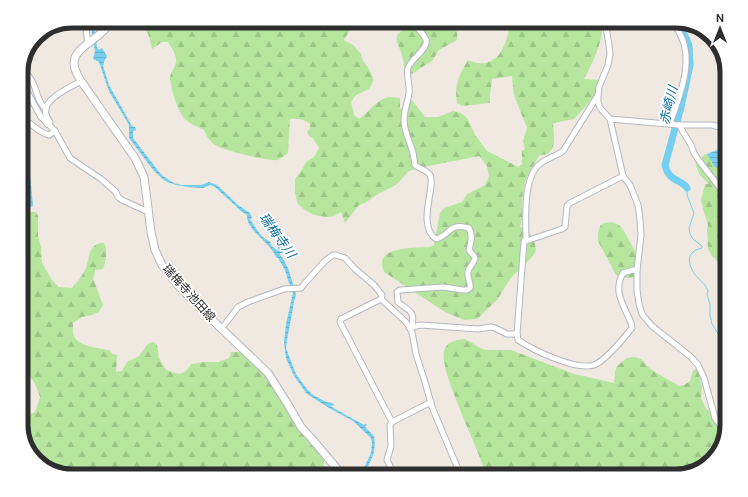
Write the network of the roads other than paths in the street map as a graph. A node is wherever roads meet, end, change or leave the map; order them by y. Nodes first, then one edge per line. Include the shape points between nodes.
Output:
1 (86, 28) edge
2 (106, 28) edge
3 (418, 28) edge
4 (605, 28) edge
5 (676, 28) edge
6 (88, 44) junction
7 (28, 74) edge
8 (81, 81) junction
9 (28, 94) edge
10 (598, 95) junction
11 (46, 109) junction
12 (610, 119) junction
13 (28, 123) edge
14 (47, 124) junction
15 (670, 124) junction
16 (679, 125) junction
17 (720, 128) edge
18 (54, 131) junction
19 (623, 176) junction
20 (720, 188) edge
21 (148, 211) junction
22 (526, 241) junction
23 (637, 270) junction
24 (380, 299) junction
25 (222, 328) junction
26 (411, 328) junction
27 (517, 334) junction
28 (431, 402) junction
29 (392, 422) junction
30 (720, 425) edge
31 (337, 469) edge
32 (392, 469) edge
33 (458, 469) edge

1 - 6 street
2 - 6 main road
3 - 26 street via 427,40 408,67 409,93 404,121 415,165 431,176 427,211 430,232 436,239 455,227 469,228 472,238 469,250 475,260 468,271 470,288 467,290 443,287 397,292 398,302 409,309 413,316
4 - 10 street via 610,54
5 - 15 street via 681,35 687,62
6 - 8 main road, 瑞梅寺池田線 via 79,52 74,62
7 - 11 street via 42,106
8 - 11 street via 51,99
8 - 21 main road, 瑞梅寺池田線 via 134,158 144,177
9 - 14 street
10 - 12 street via 600,108
10 - 22 street via 563,151 548,158 534,170 527,195
11 - 14 street via 46,118 50,122
12 - 15 street
12 - 19 street
13 - 18 street via 43,134 49,135
14 - 18 street
15 - 16 street
16 - 17 street
16 - 20 street via 698,158
18 - 21 street via 70,158 101,179 122,200
19 - 22 street via 570,203 567,206 565,227
19 - 23 street via 630,185 638,205 640,235
21 - 25 main road, 瑞梅寺池田線 via 155,250 162,265 177,284
22 - 27 street
23 - 27 street via 623,273 618,287 632,328 597,363 582,366 563,362 529,347 518,340
23 - 30 street via 637,290 642,314 652,326 698,365 715,418
24 - 25 street via 382,295 374,285 345,258 333,255 301,288 287,289 257,298 238,307
24 - 26 street
24 - 29 street via 341,319 340,322
25 - 31 main road, 瑞梅寺池田線 via 268,373 301,428
26 - 27 street via 421,325 478,329 491,327 507,334
26 - 28 street
28 - 29 street
28 - 33 street
29 - 32 street via 391,446 387,460

